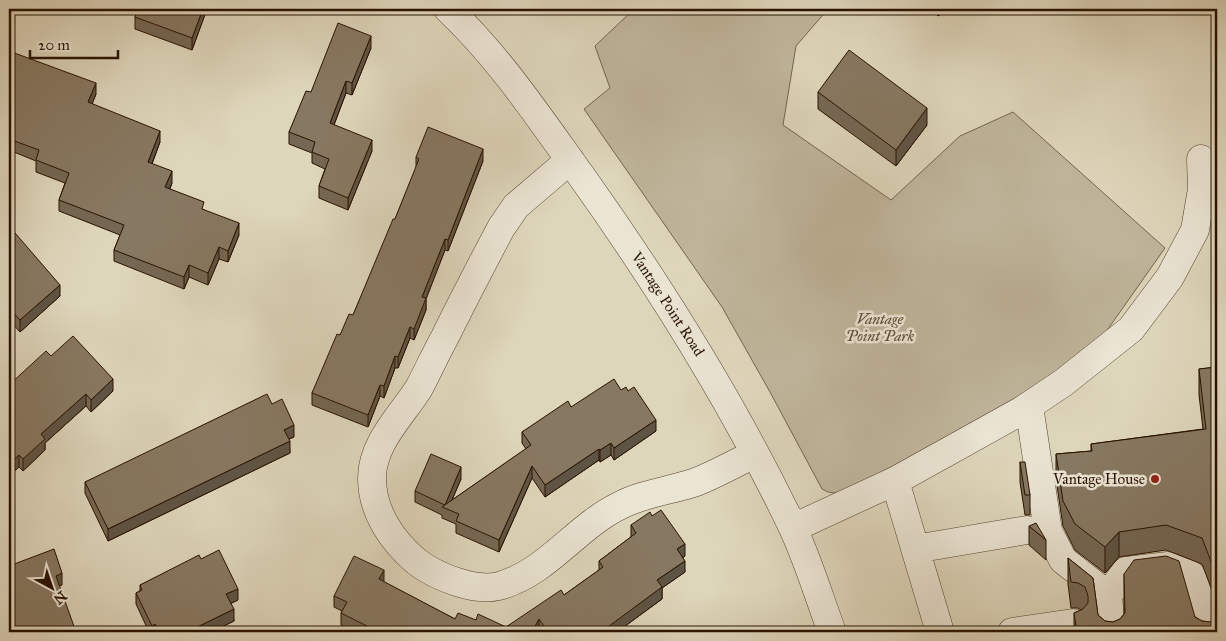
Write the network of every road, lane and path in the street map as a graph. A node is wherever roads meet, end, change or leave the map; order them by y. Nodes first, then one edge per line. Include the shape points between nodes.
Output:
1 (448, 9) edge
2 (1201, 158) dead end
3 (570, 160) junction
4 (1029, 406) junction
5 (754, 454) junction
6 (894, 480) junction
7 (793, 528) junction
8 (1027, 530) dead end
9 (915, 549) junction
10 (1108, 595) junction
11 (1073, 623) dead end
12 (832, 632) edge
13 (940, 632) edge
14 (1012, 632) edge
15 (1111, 632) edge
16 (1207, 632) edge

1 - 3 street, Vantage Point Road via 508,75
2 - 4 street via 1202,189 1195,230 1170,277 1131,329
3 - 5 street, Vantage Point Road via 678,317 721,388
3 - 5 street via 516,206 501,228 419,388 378,448 372,477 377,510 390,533 402,550 421,565 465,586 496,587 534,569 601,516 620,505 696,482
4 - 6 street
4 - 10 street via 1048,531 1063,560
5 - 7 street, Vantage Point Road
6 - 7 street
6 - 9 street
7 - 12 street, Vantage Point Road
8 - 9 street
9 - 13 street
10 - 15 street
10 - 16 street via 1126,571 1168,566 1191,575 1203,608
11 - 14 street

